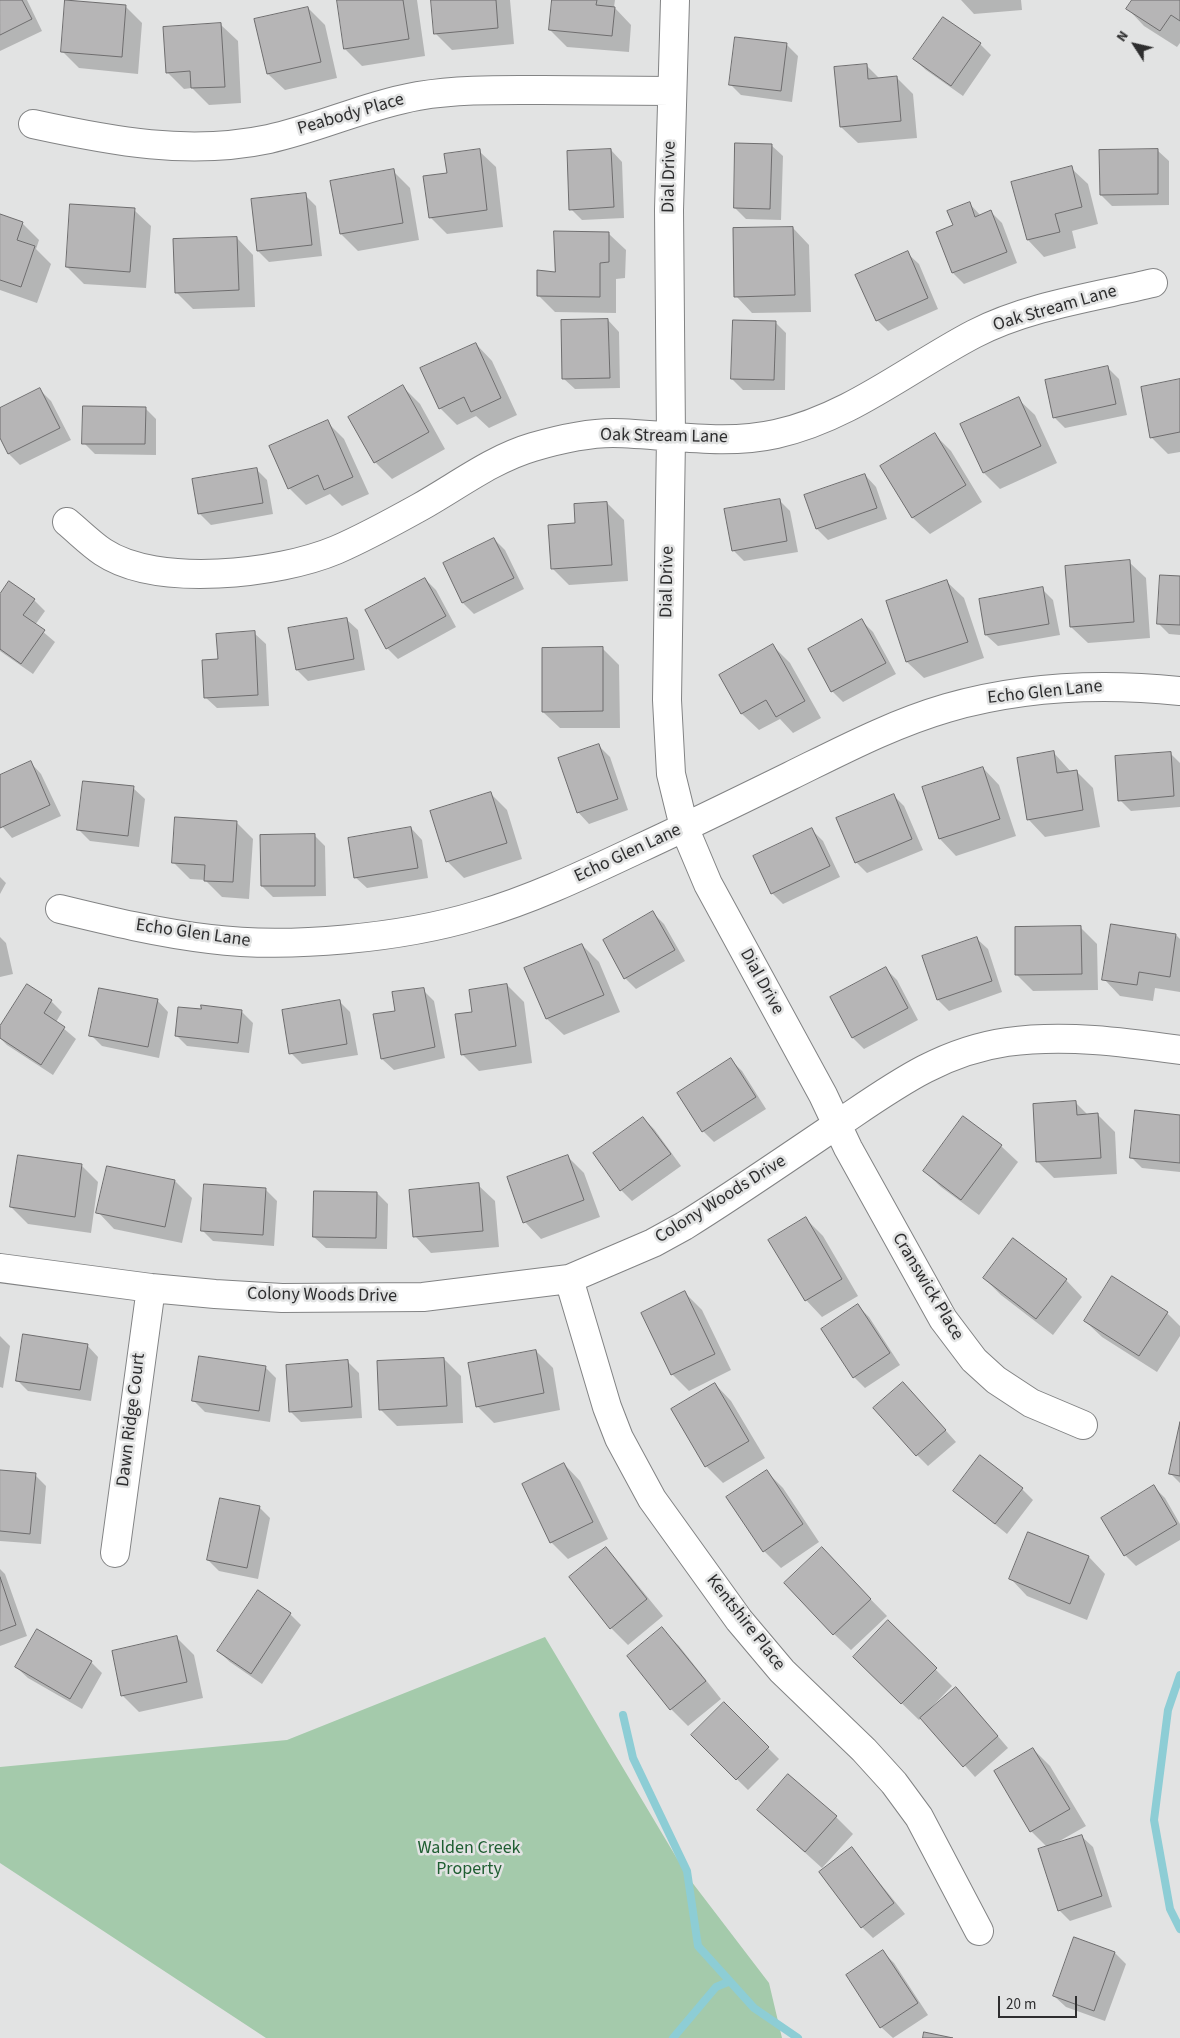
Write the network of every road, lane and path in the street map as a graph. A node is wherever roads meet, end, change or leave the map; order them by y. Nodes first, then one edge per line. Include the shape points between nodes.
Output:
1 (675, 0) edge
2 (671, 91) junction
3 (33, 124) dead end
4 (1153, 283) dead end
5 (670, 437) junction
6 (68, 522) dead end
7 (1180, 691) edge
8 (684, 827) junction
9 (60, 909) dead end
10 (1180, 1050) edge
11 (837, 1125) junction
12 (0, 1268) edge
13 (569, 1280) junction
14 (151, 1288) junction
15 (1083, 1425) dead end
16 (115, 1553) dead end
17 (979, 1931) dead end

1 - 2 street, Dial Drive
2 - 3 street, Peabody Place via 457,91 417,96 348,113 267,139 203,146 128,143
2 - 5 street, Dial Drive
4 - 5 street, Oak Stream Lane via 1004,320 811,424 749,438
5 - 6 street, Oak Stream Lane via 611,433 532,447 508,456 418,508 335,550 296,562 248,571 209,574 132,566 104,553
5 - 8 street, Dial Drive via 668,735 672,774
7 - 8 street, Echo Glen Lane via 1104,686 1060,688 1016,692 944,709 853,745
8 - 9 street, Echo Glen Lane via 552,889 478,916 391,934 298,942 214,940
8 - 11 street, Dial Drive via 708,884
10 - 11 street, Colony Woods Drive via 1077,1039 1005,1042 945,1059 910,1075
11 - 13 street, Colony Woods Drive via 684,1226
11 - 15 street, Cranswick Place via 958,1342 974,1360 1014,1393
12 - 14 street, Colony Woods Drive
13 - 14 street, Colony Woods Drive via 422,1297 282,1298
13 - 17 street, Kentshire Place via 607,1407 619,1438 652,1499 739,1620 894,1783 918,1817
14 - 16 street, Dawn Ridge Court

